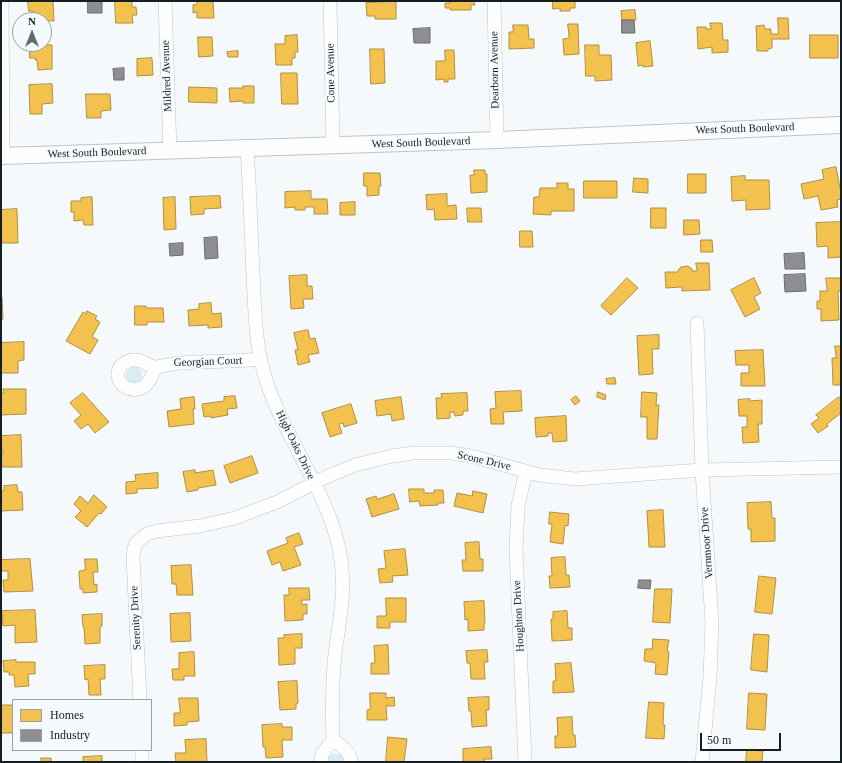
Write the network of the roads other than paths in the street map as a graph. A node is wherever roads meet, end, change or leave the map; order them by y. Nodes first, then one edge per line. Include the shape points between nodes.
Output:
1 (2, 1) edge
2 (165, 1) edge
3 (330, 1) edge
4 (494, 1) edge
5 (841, 126) edge
6 (497, 140) junction
7 (332, 146) junction
8 (248, 149) junction
9 (170, 151) junction
10 (2, 156) edge
11 (698, 323) dead end
12 (260, 359) junction
13 (156, 367) dead end
14 (841, 467) edge
15 (702, 470) junction
16 (526, 471) junction
17 (314, 484) junction
18 (141, 538) joint
19 (140, 699) edge
20 (333, 740) junction
21 (142, 751) edge
22 (142, 762) edge
23 (321, 762) edge
24 (351, 762) edge
25 (525, 762) edge
26 (702, 762) edge

1 - 10 street
2 - 9 street, Mildred Avenue
3 - 7 street, Cone Avenue
4 - 6 street, Dearborn Avenue
5 - 6 street, West South Boulevard
6 - 7 street, West South Boulevard
7 - 8 street, West South Boulevard
8 - 9 street, West South Boulevard
8 - 12 street, High Oaks Drive via 255,315
9 - 10 street, West South Boulevard
11 - 15 street, Vernmoor Drive
12 - 13 street, Georgian Court via 180,362
12 - 17 street, High Oaks Drive via 271,396
14 - 15 street, Scone Drive
15 - 16 street, Scone Drive via 575,479 538,475
15 - 26 street, Vernmoor Drive via 712,622
16 - 17 street, Scone Drive via 471,456 413,453 356,465
16 - 25 street, Houghton Drive via 518,506 516,549
17 - 18 street, Scone Drive via 235,518 200,526 157,531
17 - 20 street, High Oaks Drive via 329,514 343,579 342,608 332,682
18 - 19 street, Serenity Drive via 136,543 133,558
20 - 23 street via 322,754
20 - 24 street via 349,753
21 - 22 street

